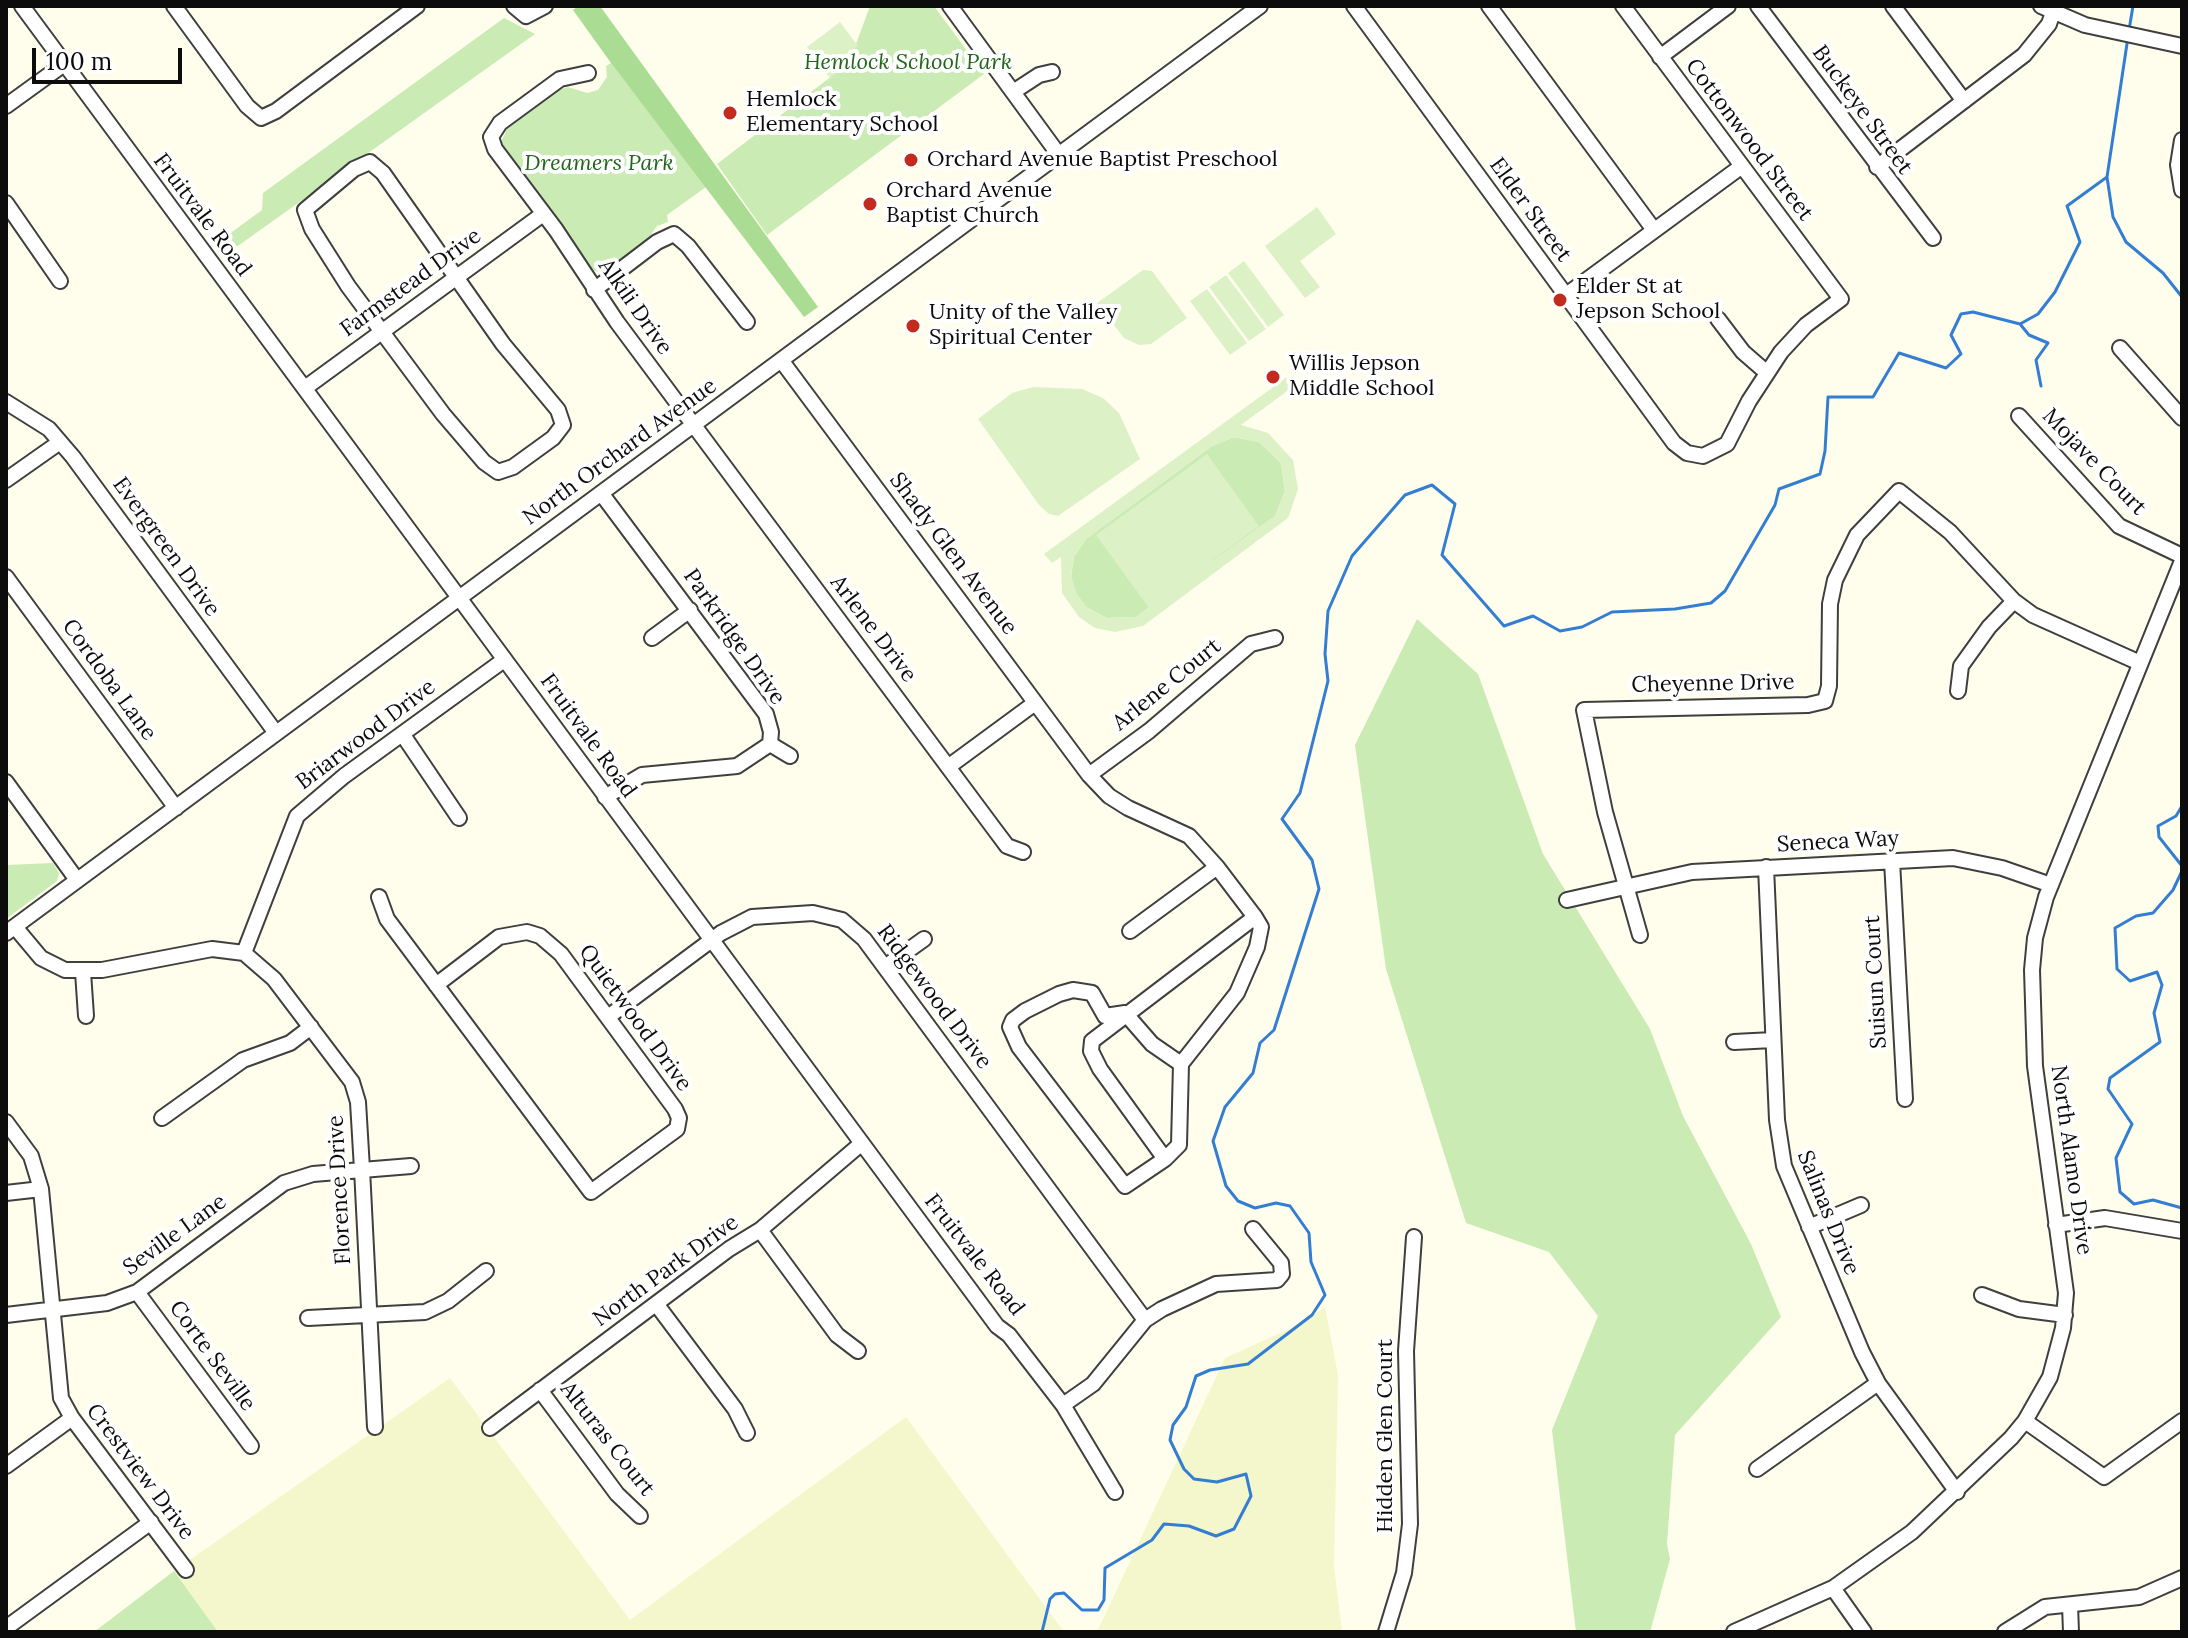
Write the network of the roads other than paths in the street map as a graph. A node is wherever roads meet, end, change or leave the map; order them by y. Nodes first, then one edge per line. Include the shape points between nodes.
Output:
1 (22, 6) edge
2 (174, 6) edge
3 (417, 6) edge
4 (514, 6) edge
5 (545, 6) edge
6 (1260, 6) edge
7 (1354, 6) edge
8 (1489, 6) edge
9 (1623, 6) edge
10 (1728, 6) edge
11 (1758, 6) edge
12 (1893, 6) edge
13 (2050, 8) edge
14 (957, 9) edge
15 (2182, 46) edge
16 (1660, 57) junction
17 (64, 64) junction
18 (1052, 72) dead end
19 (588, 73) dead end
20 (1013, 92) junction
21 (1964, 101) junction
22 (6, 106) edge
23 (2182, 140) edge
24 (1059, 155) junction
25 (1742, 166) junction
26 (1877, 167) junction
27 (2182, 190) edge
28 (6, 203) edge
29 (543, 214) junction
30 (1654, 230) junction
31 (1933, 238) dead end
32 (455, 278) junction
33 (60, 281) dead end
34 (594, 290) junction
35 (1565, 296) junction
36 (1718, 319) dead end
37 (747, 322) dead end
38 (383, 331) junction
39 (2120, 348) dead end
40 (781, 360) junction
41 (1766, 372) junction
42 (305, 388) junction
43 (6, 402) edge
44 (2019, 416) dead end
45 (2182, 418) edge
46 (694, 425) junction
47 (60, 442) junction
48 (6, 480) edge
49 (601, 493) junction
50 (2182, 558) edge
51 (6, 577) edge
52 (459, 598) junction
53 (2014, 601) junction
54 (690, 610) junction
55 (652, 638) dead end
56 (1275, 638) dead end
57 (504, 660) junction
58 (2140, 663) junction
59 (1958, 691) dead end
60 (1035, 703) junction
61 (276, 733) junction
62 (403, 735) junction
63 (770, 744) junction
64 (790, 756) dead end
65 (948, 767) junction
66 (1089, 775) junction
67 (6, 782) edge
68 (605, 797) junction
69 (12, 802) edge
70 (176, 808) junction
71 (459, 818) dead end
72 (1023, 852) dead end
73 (1892, 861) junction
74 (1217, 867) junction
75 (1766, 867) junction
76 (77, 880) junction
77 (1624, 885) junction
78 (2051, 885) junction
79 (379, 897) dead end
80 (1567, 900) dead end
81 (1255, 917) junction
82 (11, 930) edge
83 (1130, 931) dead end
84 (1640, 935) dead end
85 (924, 939) dead end
86 (711, 941) junction
87 (244, 953) junction
88 (885, 967) junction
89 (83, 972) junction
90 (436, 985) junction
91 (1125, 1013) junction
92 (86, 1016) dead end
93 (608, 1017) junction
94 (311, 1027) junction
95 (1773, 1040) junction
96 (1734, 1042) dead end
97 (1181, 1064) junction
98 (1905, 1099) dead end
99 (162, 1118) dead end
100 (6, 1122) edge
101 (862, 1143) junction
102 (1165, 1159) junction
103 (411, 1166) dead end
104 (362, 1169) junction
105 (41, 1189) junction
106 (6, 1193) edge
107 (1861, 1205) dead end
108 (2056, 1225) junction
109 (1809, 1227) junction
110 (1253, 1229) dead end
111 (760, 1230) junction
112 (2182, 1231) edge
113 (1414, 1237) dead end
114 (486, 1271) dead end
115 (137, 1292) junction
116 (1982, 1295) dead end
117 (657, 1305) junction
118 (51, 1308) junction
119 (6, 1315) edge
120 (2065, 1315) junction
121 (369, 1317) junction
122 (308, 1318) dead end
123 (1145, 1320) junction
124 (858, 1351) dead end
125 (1878, 1383) junction
126 (540, 1390) junction
127 (1063, 1405) junction
128 (72, 1418) junction
129 (2025, 1421) junction
130 (2182, 1421) edge
131 (375, 1427) dead end
132 (490, 1428) dead end
133 (747, 1433) dead end
134 (251, 1446) dead end
135 (6, 1466) edge
136 (1757, 1469) dead end
137 (1115, 1492) dead end
138 (1957, 1492) junction
139 (640, 1516) dead end
140 (151, 1522) junction
141 (186, 1570) dead end
142 (2182, 1578) edge
143 (1833, 1588) junction
144 (2070, 1605) junction
145 (6, 1628) edge
146 (1386, 1632) edge
147 (1734, 1632) edge
148 (1864, 1632) edge
149 (2005, 1632) edge
150 (2071, 1632) edge

1 - 17 street, Fruitvale Road
2 - 3 street via 261,118
4 - 5 street via 526,16
6 - 24 street, North Orchard Avenue
7 - 35 street, Elder Street
8 - 30 street
9 - 16 street, Cottonwood Street
10 - 16 street
11 - 26 street, Buckeye Street
12 - 21 street
13 - 15 street
13 - 21 street via 2024,55
14 - 20 street
16 - 25 street, Cottonwood Street
17 - 22 street
17 - 42 street, Fruitvale Road
18 - 20 street
19 - 29 street, Alkili Drive via 560,79 500,123 491,137
20 - 24 street
21 - 26 street
23 - 27 street
24 - 40 street, North Orchard Avenue
25 - 30 street
25 - 41 street, Cottonwood Street via 1841,299 1800,331
26 - 31 street, Buckeye Street
28 - 33 street
29 - 32 street, Farmstead Drive
29 - 34 street, Alkili Drive
30 - 35 street
32 - 38 street, Farmstead Drive
32 - 38 street via 383,173 370,162 342,178 305,210 348,286
32 - 38 street via 558,410 563,425 543,445 498,472 443,414
34 - 37 street via 674,234
34 - 46 street, Alkili Drive
35 - 41 street, Elder Street via 1677,447 1692,455 1713,454 1731,439
36 - 41 street
38 - 42 street, Farmstead Drive
39 - 45 street
40 - 46 street, North Orchard Avenue
40 - 60 street, Shady Glen Avenue
42 - 52 street, Fruitvale Road
43 - 47 street, Evergreen Drive
44 - 50 street, Mojave Court via 2119,526
46 - 49 street, North Orchard Avenue
46 - 65 street, Arlene Drive
47 - 48 street
47 - 61 street, Evergreen Drive
49 - 52 street, North Orchard Avenue
49 - 54 street, Parkridge Drive
50 - 58 street, North Alamo Drive
51 - 70 street, Cordoba Lane
52 - 57 street, Fruitvale Road
52 - 61 street, North Orchard Avenue
53 - 58 street, Cheyenne Drive via 2033,615
53 - 59 street via 1961,666
53 - 77 street, Cheyenne Drive via 1966,546 1899,491 1857,535 1835,580 1825,701 1584,710
54 - 55 street
54 - 63 street, Parkridge Drive via 766,714
56 - 66 street, Arlene Court via 1251,644
57 - 62 street, Briarwood Drive
57 - 68 street, Fruitvale Road
58 - 78 street, North Alamo Drive
60 - 65 street
60 - 66 street, Shady Glen Avenue
61 - 70 street, North Orchard Avenue
62 - 71 street
62 - 87 street, Briarwood Drive via 297,816
63 - 64 street
63 - 68 street via 737,766 642,775
65 - 72 street, Arlene Drive via 1007,846
66 - 74 street, Shady Glen Avenue via 1128,808 1189,836
67 - 69 street
68 - 86 street, Fruitvale Road
69 - 76 street
70 - 76 street, North Orchard Avenue
73 - 75 street, Seneca Way
73 - 78 street, Seneca Way via 1975,861
73 - 98 street, Suisun Court
74 - 81 street, Shady Glen Avenue
74 - 83 street
75 - 77 street, Seneca Way via 1692,872
75 - 95 street, Salinas Drive
76 - 82 street, North Orchard Avenue
77 - 80 street, Seneca Way
77 - 84 street
78 - 108 street, North Alamo Drive via 2035,938 2032,991 2035,1066
79 - 90 street via 387,919
81 - 91 street
81 - 97 street via 1261,927 1257,947 1237,993
82 - 89 street via 41,958
85 - 88 street
86 - 88 street, Ridgewood Drive via 752,917 828,915 854,927
86 - 93 street, Ridgewood Drive
86 - 101 street, Fruitvale Road
87 - 89 street via 212,949
87 - 94 street, Florence Drive via 274,979
88 - 123 street, Ridgewood Drive
89 - 92 street
90 - 93 street, Quietwood Drive via 499,937 527,932 555,947
90 - 93 street, Quietwood Drive via 591,1192 679,1124 675,1109
91 - 97 street via 1152,1044
91 - 102 street via 1092,1041 1091,1051
91 - 102 street via 1105,1016 1092,993 1073,990 1025,1011 1010,1027 1019,1047 1125,1186
94 - 99 street via 290,1043 243,1060
94 - 104 street, Florence Drive via 356,1090
95 - 96 street
95 - 109 street, Salinas Drive via 1780,1150
97 - 102 street via 1179,1145
100 - 105 street, Crestview Drive via 31,1156
101 - 111 street, North Park Drive
101 - 127 street, Fruitvale Road via 997,1326
103 - 104 street, Seville Lane
104 - 115 street, Seville Lane via 284,1183
104 - 121 street, Florence Drive
105 - 106 street
105 - 118 street, Crestview Drive
107 - 109 street
108 - 112 street via 2105,1218
108 - 120 street, North Alamo Drive
109 - 125 street, Salinas Drive
110 - 123 street via 1281,1263 1277,1280 1216,1284
111 - 117 street, North Park Drive
111 - 124 street via 837,1335
113 - 146 street, Hidden Glen Court via 1406,1351 1410,1524 1404,1573
114 - 121 street via 437,1308
115 - 118 street, Seville Lane via 107,1303
115 - 134 street, Corte Seville
116 - 120 street via 2019,1309
117 - 126 street, North Park Drive
117 - 133 street
118 - 119 street, Seville Lane
118 - 128 street, Crestview Drive via 61,1398
120 - 129 street, North Alamo Drive via 2053,1367
121 - 122 street
121 - 131 street, Florence Drive
123 - 127 street via 1110,1367
125 - 136 street
125 - 138 street, Salinas Drive
126 - 132 street, North Park Drive
126 - 139 street, Alturas Court via 617,1494
127 - 137 street, Fruitvale Road
128 - 135 street
128 - 140 street, Crestview Drive
129 - 130 street via 2104,1477
129 - 138 street, North Alamo Drive
138 - 143 street, North Alamo Drive via 1885,1554
140 - 141 street, Crestview Drive
140 - 145 street
142 - 144 street via 2139,1597
143 - 147 street, North Alamo Drive
143 - 148 street
144 - 149 street via 2045,1607
144 - 150 street

